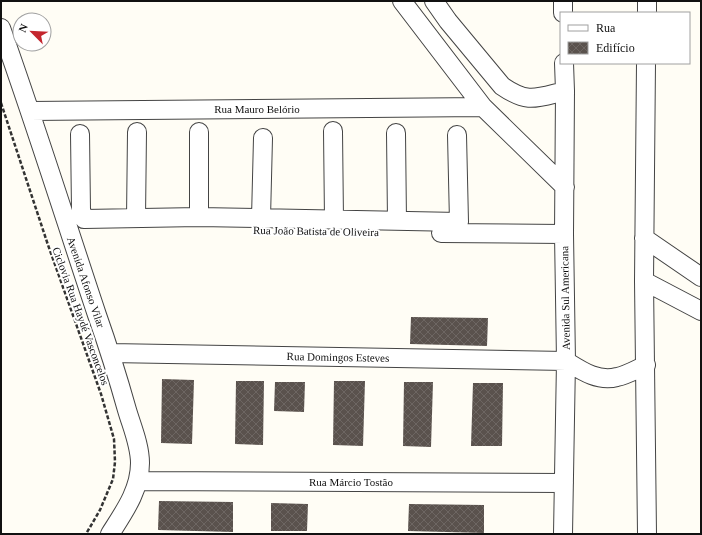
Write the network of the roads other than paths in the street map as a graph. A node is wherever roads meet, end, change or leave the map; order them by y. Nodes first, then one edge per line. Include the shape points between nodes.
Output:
1 (402, 1) edge
2 (434, 1) edge
3 (563, 1) edge
4 (647, 1) edge
5 (563, 12) edge
6 (647, 12) edge
7 (1, 28) edge
8 (564, 64) edge
9 (646, 64) edge
10 (565, 91) junction
11 (483, 107) junction
12 (30, 111) junction
13 (333, 131) dead end
14 (137, 132) dead end
15 (199, 132) dead end
16 (396, 133) dead end
17 (80, 134) dead end
18 (457, 135) dead end
19 (263, 138) dead end
20 (565, 186) junction
21 (83, 215) junction
22 (199, 217) junction
23 (136, 218) junction
24 (261, 218) junction
25 (334, 220) junction
26 (397, 221) junction
27 (66, 224) junction
28 (564, 234) junction
29 (644, 238) junction
30 (701, 277) edge
31 (644, 281) junction
32 (701, 311) edge
33 (110, 353) junction
34 (566, 361) junction
35 (646, 365) junction
36 (138, 482) junction
37 (564, 483) junction
38 (110, 534) edge
39 (563, 534) edge
40 (647, 534) edge

1 - 11 street
2 - 10 street via 502,86 512,93 522,98 535,98
3 - 5 street
4 - 6 street
7 - 12 street, Avenida Afonso Vilar
8 - 10 street, Avenida Sul Americana
9 - 29 street
10 - 20 street, Avenida Sul Americana
11 - 12 street, Rua Mauro Belório
11 - 20 street
12 - 27 street, Avenida Afonso Vilar
13 - 25 street
14 - 23 street
15 - 22 street
16 - 26 street
17 - 21 street
18 - 26 street via 459,222
19 - 24 street
20 - 28 street, Avenida Sul Americana
21 - 23 street
21 - 27 street
22 - 23 street
22 - 24 street
24 - 25 street
25 - 26 street
27 - 28 street, Rua João Batista de Oliveira
27 - 33 street, Avenida Afonso Vilar
28 - 34 street, Avenida Sul Americana
29 - 30 street
29 - 31 street
31 - 32 street
31 - 35 street
33 - 34 street, Rua Domingos Esteves
33 - 36 street, Avenida Afonso Vilar via 138,446
34 - 35 street via 584,373 606,378 618,377
34 - 37 street, Avenida Sul Americana
35 - 40 street
36 - 37 street, Rua Márcio Tostão
36 - 38 street, Avenida Afonso Vilar via 132,499
37 - 39 street, Avenida Sul Americana

